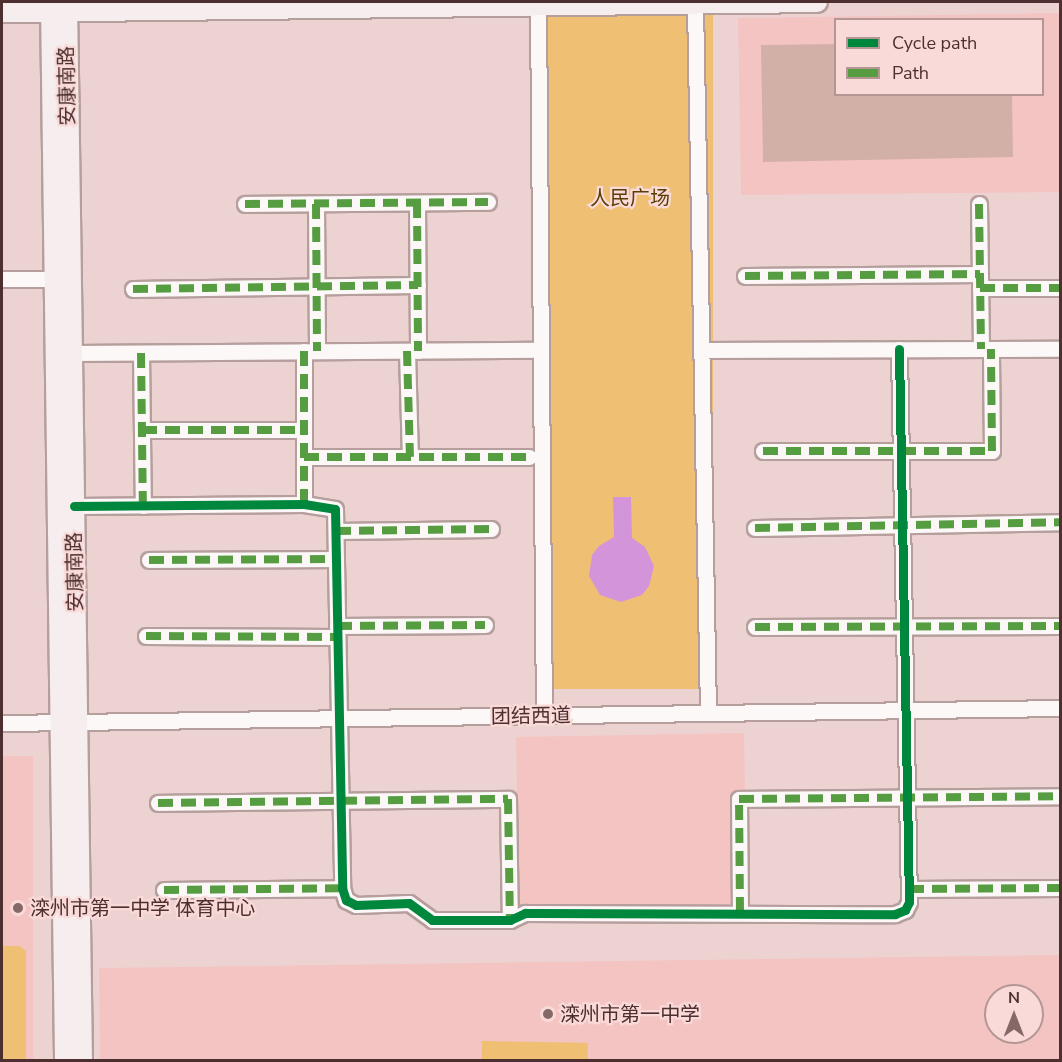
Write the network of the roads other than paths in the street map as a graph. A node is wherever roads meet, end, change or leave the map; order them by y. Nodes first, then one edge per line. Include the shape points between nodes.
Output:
1 (817, 2) edge
2 (695, 3) junction
3 (538, 5) junction
4 (59, 6) edge
5 (2, 12) edge
6 (488, 202) dead end
7 (417, 203) junction
8 (245, 204) dead end
9 (316, 204) junction
10 (980, 204) dead end
11 (745, 276) dead end
12 (2, 279) edge
13 (62, 279) junction
14 (980, 281) junction
15 (417, 285) junction
16 (316, 286) junction
17 (1060, 288) edge
18 (133, 289) dead end
19 (898, 349) junction
20 (986, 349) junction
21 (1060, 349) edge
22 (540, 350) junction
23 (702, 350) junction
24 (311, 351) junction
25 (413, 351) junction
26 (73, 353) junction
27 (141, 353) junction
28 (142, 430) junction
29 (304, 430) junction
30 (762, 451) dead end
31 (900, 451) junction
32 (529, 456) dead end
33 (410, 457) junction
34 (304, 458) junction
35 (304, 504) junction
36 (74, 506) junction
37 (143, 506) junction
38 (1060, 522) edge
39 (902, 526) junction
40 (755, 528) dead end
41 (491, 529) dead end
42 (336, 531) junction
43 (336, 559) junction
44 (149, 560) dead end
45 (485, 625) dead end
46 (904, 626) junction
47 (1060, 626) edge
48 (755, 627) dead end
49 (337, 631) junction
50 (146, 636) dead end
51 (1060, 708) edge
52 (905, 710) junction
53 (708, 713) junction
54 (544, 715) junction
55 (338, 719) junction
56 (68, 722) junction
57 (2, 723) edge
58 (1060, 796) edge
59 (907, 798) junction
60 (342, 801) junction
61 (158, 803) dead end
62 (342, 888) junction
63 (1060, 888) edge
64 (909, 889) junction
65 (164, 890) dead end
66 (740, 912) junction
67 (510, 920) junction
68 (64, 1060) edge
69 (82, 1060) edge

1 - 2 main road
2 - 3 main road
2 - 23 street
3 - 4 main road
3 - 22 street
4 - 5 main road
4 - 13 main road, 安康南路
6 - 7 street
7 - 9 street
7 - 15 street
8 - 9 street
9 - 16 street
10 - 14 street
11 - 14 street
12 - 13 street
13 - 26 main road, 安康南路
13 - 56 main road, 安康南路
14 - 17 street
14 - 20 street
15 - 16 street
15 - 25 street
16 - 18 street
16 - 24 street
19 - 20 street
19 - 23 street
19 - 31 street
20 - 21 street
20 - 31 street via 992,451
22 - 25 street
22 - 54 street
23 - 53 street
24 - 25 street
24 - 27 street
24 - 29 street
25 - 33 street
26 - 27 street
26 - 36 main road, 安康南路
27 - 28 street
28 - 29 street
28 - 37 street
29 - 34 street
30 - 31 street
31 - 39 street
32 - 33 street
33 - 34 street
34 - 35 street
35 - 37 street
35 - 42 street via 335,509
36 - 37 street
36 - 56 main road, 安康南路
38 - 39 street
39 - 40 street
39 - 46 street
41 - 42 street
42 - 43 street
43 - 44 street
43 - 49 street
45 - 49 street
46 - 47 street
46 - 48 street
46 - 52 street
49 - 50 street
49 - 55 street
51 - 52 street, 团结西道
52 - 53 street, 团结西道
52 - 59 street
53 - 54 street, 团结西道
54 - 55 street, 团结西道
55 - 56 street, 团结西道
55 - 60 street
56 - 57 street, 团结西道
56 - 68 main road, 安康南路
56 - 69 main road, 安康南路
58 - 59 street
59 - 64 street
59 - 66 street via 739,799
60 - 61 street
60 - 62 street
60 - 67 street via 508,799
62 - 65 street
62 - 67 street via 346,900 356,905 409,903 432,920
63 - 64 street
64 - 66 street via 905,910 895,914 750,916
66 - 67 street via 525,913

